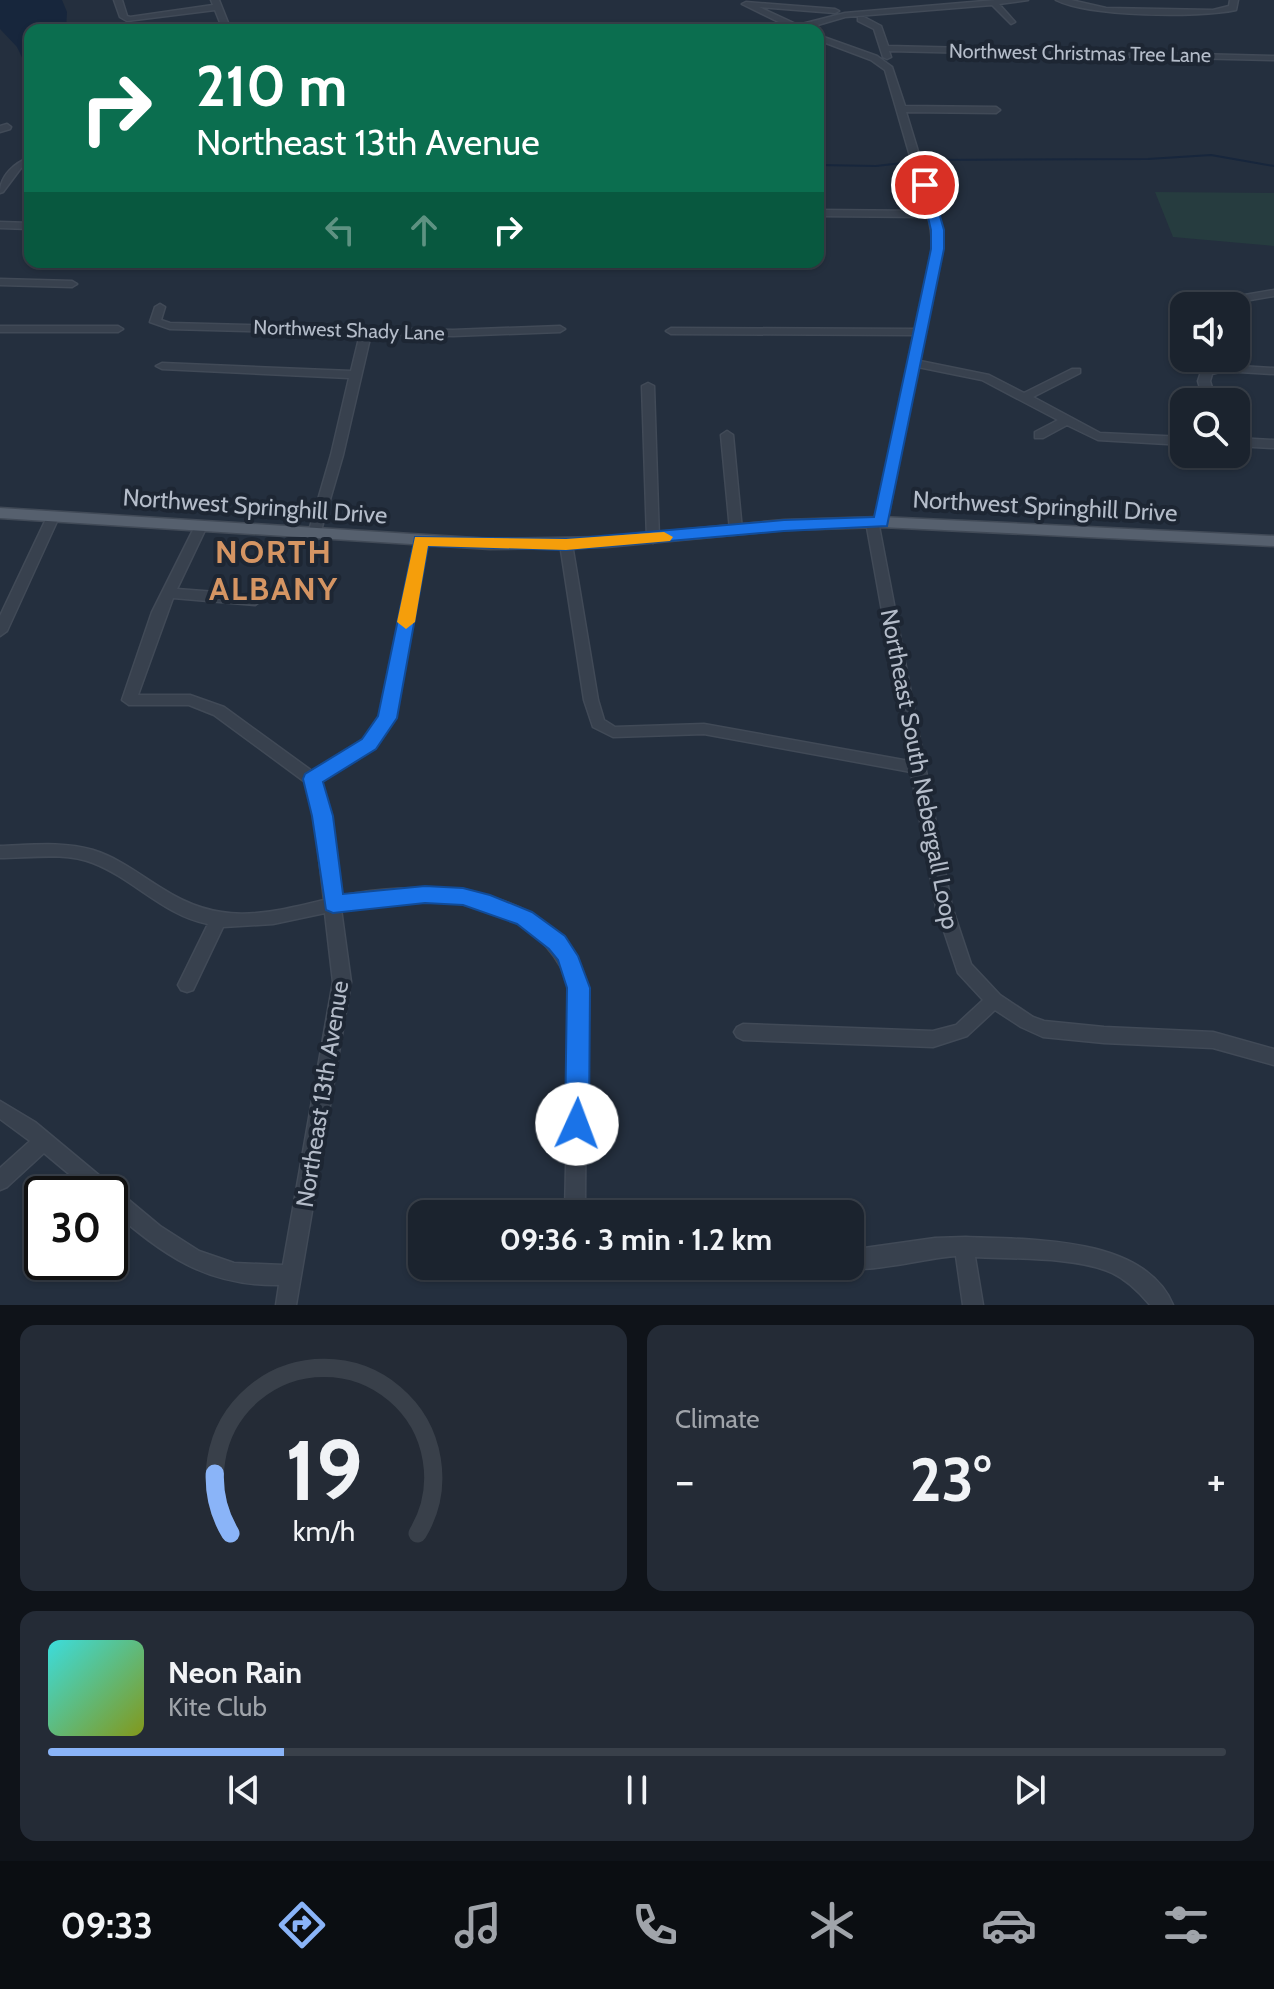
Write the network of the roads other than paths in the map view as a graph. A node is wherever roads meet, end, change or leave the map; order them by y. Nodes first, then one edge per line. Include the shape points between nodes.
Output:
1 (118, 0) edge
2 (1024, 0) edge
3 (1060, 0) edge
4 (1106, 0) edge
5 (1234, 0) edge
6 (742, 2) edge
7 (994, 3) junction
8 (216, 4) edge
9 (1098, 9) junction
10 (835, 11) dead end
11 (130, 19) junction
12 (861, 19) dead end
13 (1011, 22) dead end
14 (126, 24) edge
15 (224, 24) edge
16 (788, 24) edge
17 (815, 24) edge
18 (824, 39) edge
19 (886, 48) junction
20 (1274, 58) edge
21 (886, 65) junction
22 (903, 109) junction
23 (996, 110) dead end
24 (24, 163) edge
25 (1, 188) edge
26 (824, 213) edge
27 (933, 214) junction
28 (0, 225) edge
29 (24, 226) edge
30 (0, 282) edge
31 (72, 284) dead end
32 (1274, 293) edge
33 (1250, 297) edge
34 (160, 307) dead end
35 (0, 329) edge
36 (118, 329) dead end
37 (560, 329) dead end
38 (671, 331) dead end
39 (366, 332) junction
40 (921, 332) junction
41 (914, 363) junction
42 (162, 366) dead end
43 (1076, 371) dead end
44 (1274, 371) edge
45 (355, 375) junction
46 (648, 386) dead end
47 (1206, 388) edge
48 (1025, 397) junction
49 (1065, 421) junction
50 (727, 435) dead end
51 (1039, 435) dead end
52 (1170, 441) edge
53 (1250, 443) edge
54 (1274, 444) edge
55 (0, 513) edge
56 (53, 517) junction
57 (877, 522) junction
58 (201, 526) junction
59 (736, 530) junction
60 (314, 534) junction
61 (653, 539) junction
62 (421, 541) junction
63 (1274, 541) edge
64 (566, 544) junction
65 (168, 593) junction
66 (255, 600) dead end
67 (0, 631) edge
68 (918, 768) junction
69 (312, 779) junction
70 (0, 852) edge
71 (333, 904) junction
72 (218, 920) junction
73 (187, 985) dead end
74 (994, 1000) junction
75 (743, 1032) dead end
76 (1274, 1057) edge
77 (0, 1109) edge
78 (43, 1141) junction
79 (85, 1176) edge
80 (0, 1181) edge
81 (575, 1200) edge
82 (128, 1211) edge
83 (964, 1247) junction
84 (864, 1258) edge
85 (291, 1275) junction
86 (286, 1305) edge
87 (973, 1305) edge
88 (1163, 1305) edge

1 - 11 street via 124,17
2 - 7 street
3 - 9 street
4 - 9 street
5 - 9 street via 1233,8 1213,12
6 - 10 street
6 - 16 street
7 - 13 street
7 - 17 street via 845,15
8 - 11 street
8 - 15 street
11 - 14 street
12 - 19 street via 878,28
18 - 21 street
19 - 20 street, Northwest Christmas Tree Lane
19 - 21 street
21 - 22 street
22 - 23 street
22 - 27 street
24 - 25 street
26 - 27 street
27 - 40 street via 937,249
28 - 29 street
30 - 31 street
32 - 33 street
34 - 39 street, Northwest Shady Lane via 154,319 163,326
35 - 36 street
37 - 39 street, Northwest Shady Lane
38 - 40 street
39 - 45 street
40 - 41 street
41 - 48 street via 974,373
41 - 57 street
42 - 45 street
43 - 48 street
44 - 47 street via 1207,372
45 - 60 street
46 - 61 street
48 - 49 street
49 - 51 street
49 - 52 street via 1113,439
50 - 59 street
53 - 54 street
55 - 56 main road, Northwest Springhill Drive
56 - 58 main road, Northwest Springhill Drive
56 - 67 street
57 - 59 main road, Northwest Springhill Drive
57 - 63 main road, Northwest Springhill Drive
57 - 68 street, Northeast South Nebergall Loop
58 - 60 main road, Northwest Springhill Drive
58 - 65 street
59 - 61 main road, Northwest Springhill Drive
60 - 62 main road, Northwest Springhill Drive
61 - 64 main road, Northwest Springhill Drive
62 - 64 main road, Northwest Springhill Drive
62 - 69 street via 387,718 369,744
64 - 68 street via 594,716 605,729 626,734 704,729
65 - 66 street
65 - 69 street via 129,700 190,700 219,711
68 - 74 street, Northeast South Nebergall Loop via 949,924 964,968
69 - 71 street, Northeast 13th Avenue
70 - 72 street via 89,855 177,905
71 - 72 street via 265,918
71 - 81 street via 425,895 463,897 514,913 557,942 574,970 580,1006
71 - 85 street, Northeast 13th Avenue via 342,982
72 - 73 street
74 - 75 street via 961,1031 933,1039
74 - 76 street, Northeast South Nebergall Loop via 1043,1029 1213,1040
77 - 78 street
78 - 79 street
78 - 80 street
82 - 85 street via 191,1260 214,1270 256,1277
83 - 84 street
83 - 87 street
83 - 88 street via 1099,1257 1138,1277
85 - 86 street, Northeast 13th Avenue

